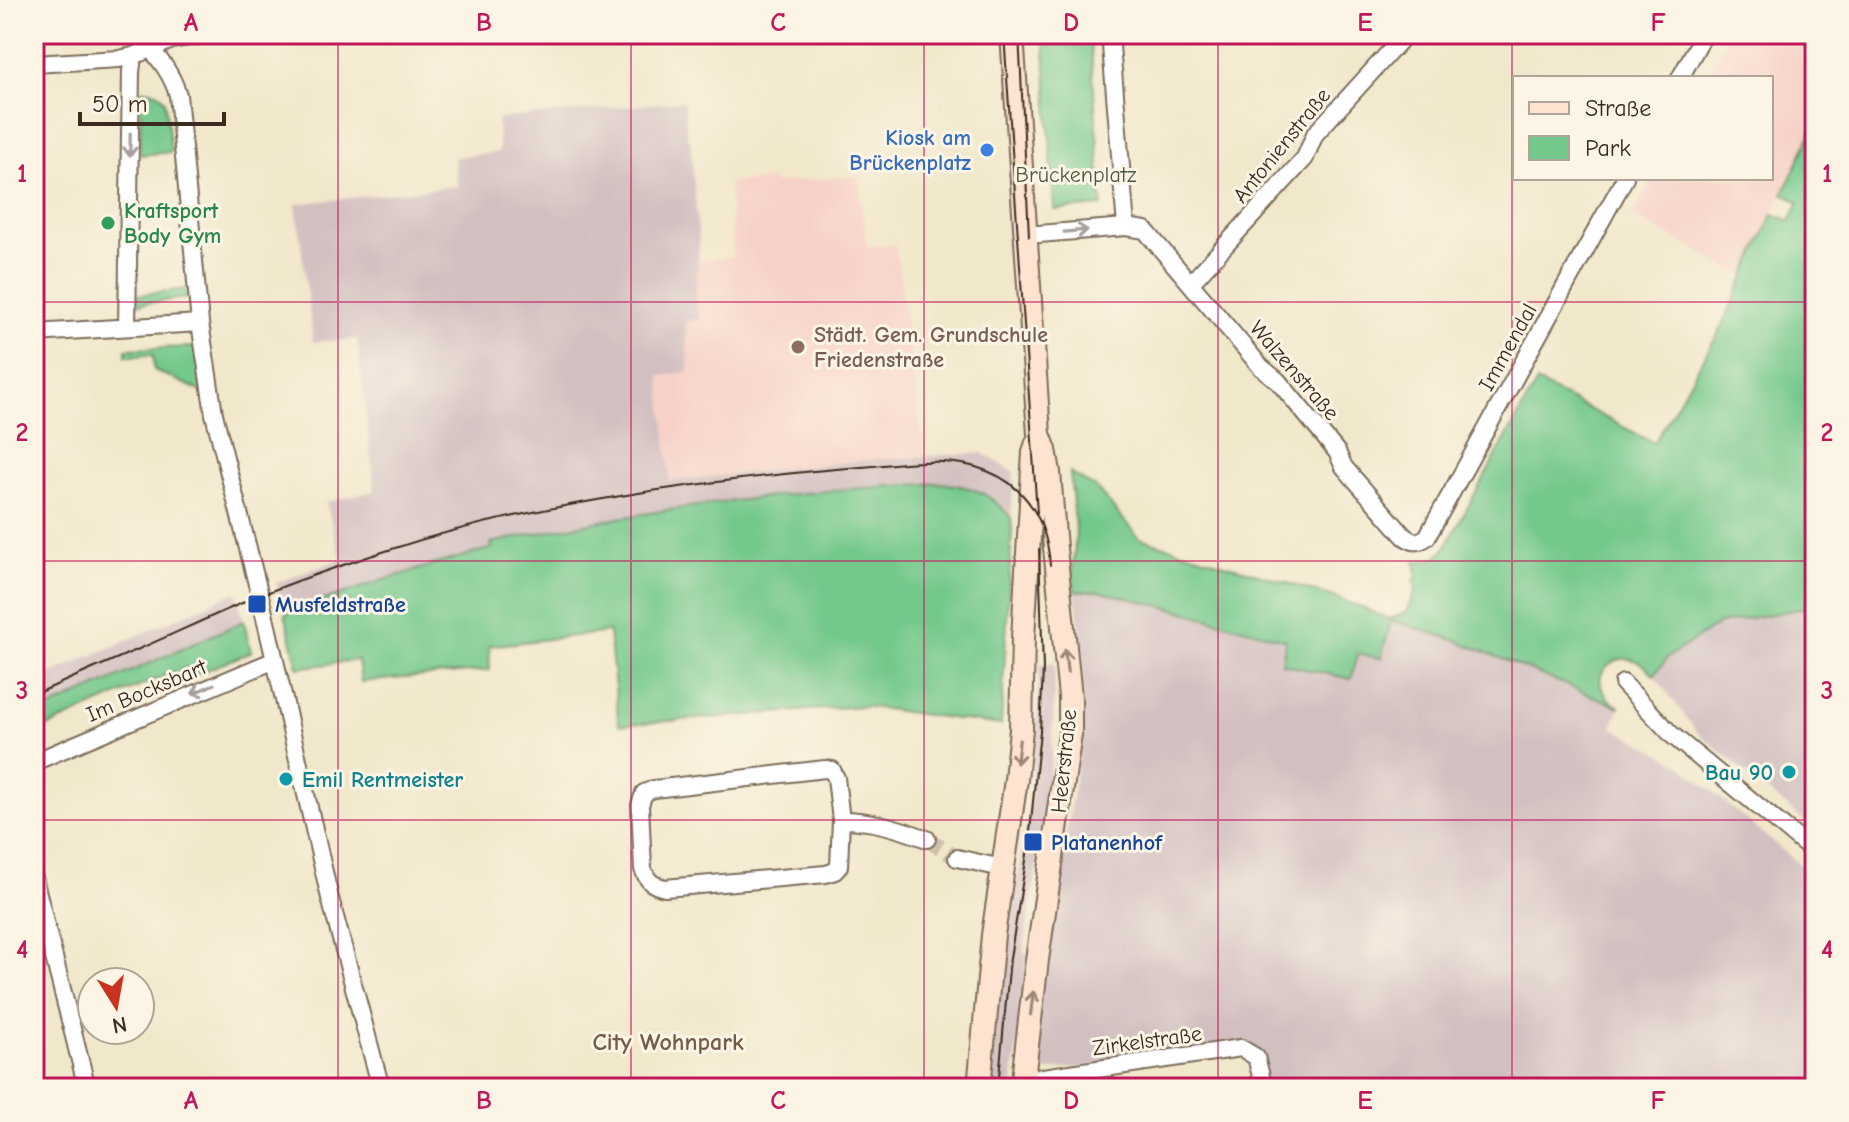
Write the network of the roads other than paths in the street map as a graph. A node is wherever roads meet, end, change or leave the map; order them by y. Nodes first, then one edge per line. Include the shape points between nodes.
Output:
1 (138, 34) edge
2 (206, 34) edge
3 (1012, 34) edge
4 (1110, 34) edge
5 (1406, 34) edge
6 (1704, 34) edge
7 (150, 49) junction
8 (133, 56) junction
9 (34, 64) edge
10 (1681, 76) edge
11 (1624, 180) edge
12 (1126, 227) junction
13 (1026, 235) junction
14 (1191, 283) junction
15 (200, 323) junction
16 (127, 327) junction
17 (34, 333) edge
18 (1039, 434) junction
19 (1427, 537) joint
20 (275, 660) junction
21 (1623, 683) dead end
22 (34, 762) edge
23 (841, 820) junction
24 (927, 839) tunnel mouth
25 (1815, 853) edge
26 (957, 858) tunnel mouth
27 (1002, 868) junction
28 (34, 878) edge
29 (1260, 1082) edge
30 (1022, 1084) edge
31 (87, 1088) edge
32 (381, 1088) edge
33 (979, 1088) edge

1 - 7 street
2 - 7 street
3 - 13 street, Heerstraße
4 - 12 street
5 - 14 street, Antonienstraße via 1315,134 1305,158
6 - 10 street
7 - 8 street
7 - 15 street via 164,62 178,95
8 - 9 street
8 -> 16 street
11 - 19 street, Immendal
13 -> 12 street
12 - 14 street, Walzenstraße via 1145,230
13 - 18 street, Heerstraße
14 - 19 street, Walzenstraße via 1404,536 1412,542
15 - 16 street
15 - 20 street via 214,414
16 - 17 street
18 -> 27 street, Heerstraße via 1021,729
30 -> 18 street, Heerstraße via 1070,734 1049,472
20 -> 22 street, Im Bocksbart
20 - 32 street
21 - 25 street via 1672,735
23 - 23 street via 832,770 654,789 644,793 640,805 643,869 653,885 665,888 826,874 839,866
23 - 24 street via 885,824
26 - 27 street
27 - 33 street, Heerstraße
28 - 31 street
29 - 30 street, Zirkelstraße via 1256,1057 1241,1048

